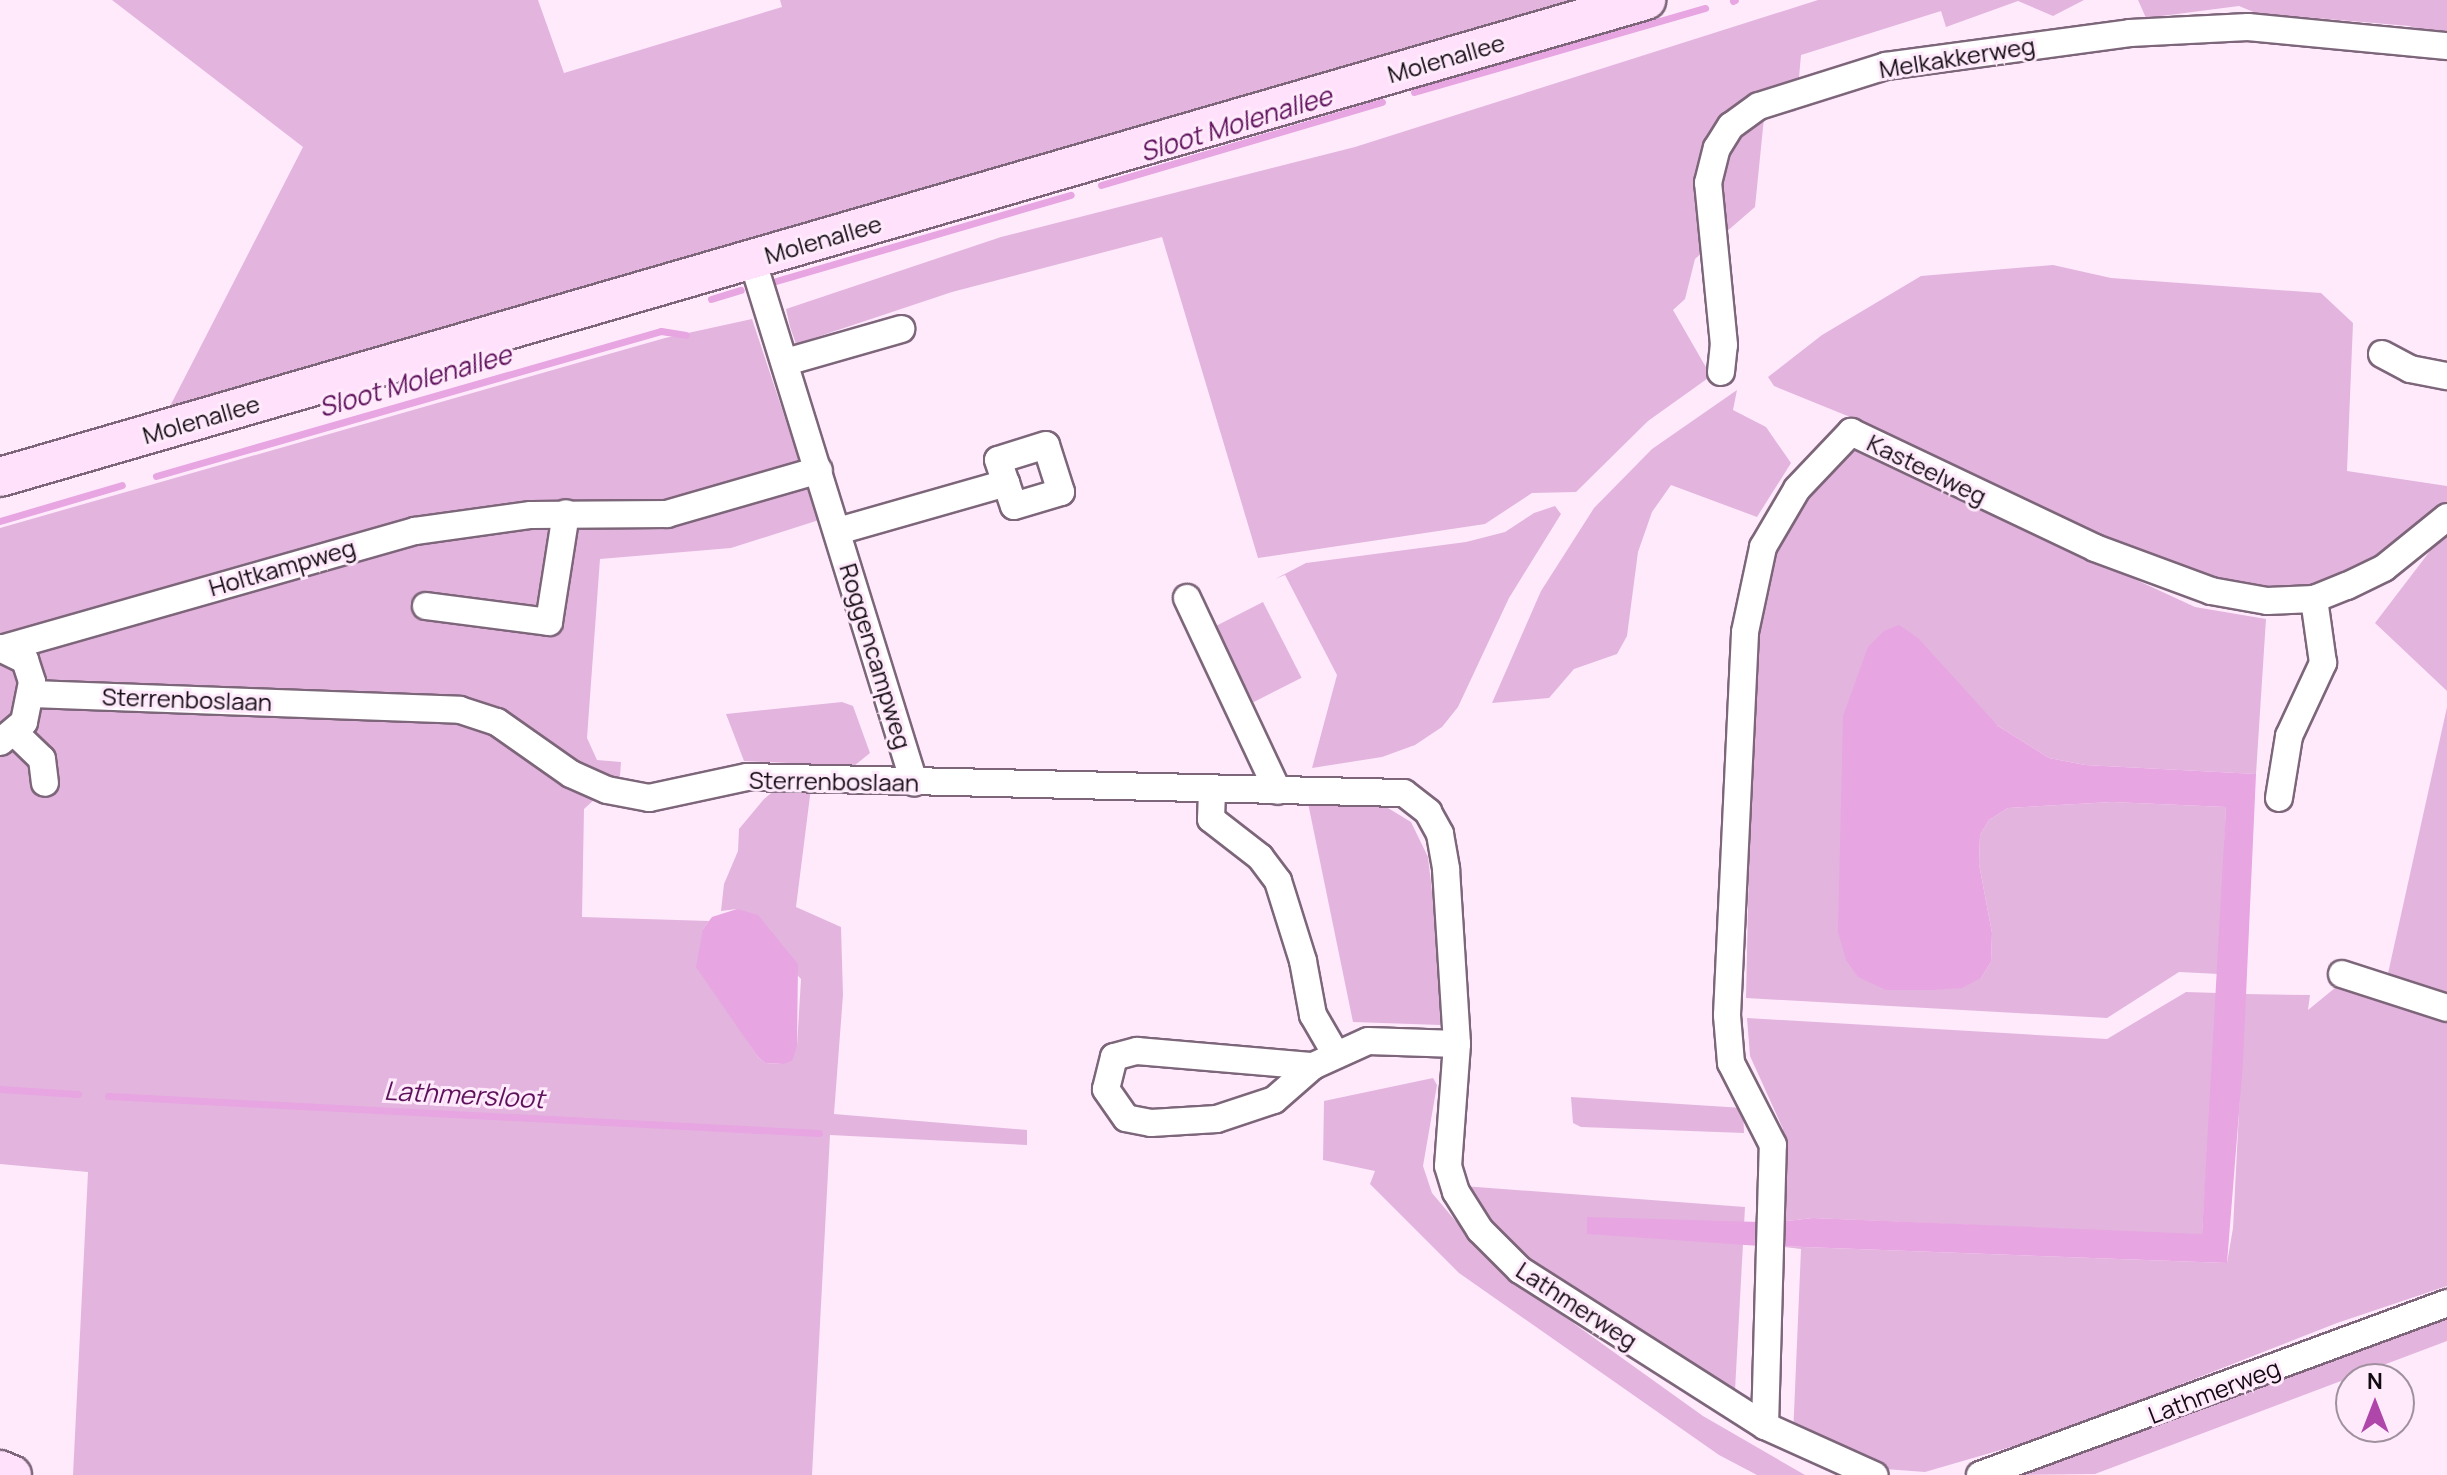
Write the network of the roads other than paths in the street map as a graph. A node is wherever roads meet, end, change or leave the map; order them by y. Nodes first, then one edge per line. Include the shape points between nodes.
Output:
1 (1646, 0) edge
2 (2447, 46) edge
3 (752, 259) junction
4 (901, 329) dead end
5 (2382, 354) dead end
6 (786, 362) junction
7 (1721, 372) dead end
8 (2447, 376) edge
9 (819, 470) junction
10 (0, 477) edge
11 (1006, 483) dead end
12 (566, 513) junction
13 (2447, 517) edge
14 (838, 531) junction
15 (1187, 598) dead end
16 (2314, 599) junction
17 (426, 606) dead end
18 (2, 648) edge
19 (32, 694) junction
20 (8, 738) edge
21 (914, 782) junction
22 (45, 783) dead end
23 (1212, 791) junction
24 (1278, 791) junction
25 (1404, 793) joint
26 (2279, 798) dead end
27 (2342, 974) dead end
28 (2447, 1008) edge
29 (1457, 1044) junction
30 (1324, 1059) junction
31 (2447, 1303) edge
32 (1765, 1426) junction
33 (0, 1470) edge
34 (12, 1475) edge
35 (1874, 1475) edge
36 (1980, 1475) edge

1 - 3 main road, Molenallee
2 - 7 street, Melkakkerweg via 2248,27 2130,33 1886,66 1759,106 1731,126 1717,148 1708,183 1724,345
3 - 6 street, Roggencampweg
3 - 10 main road, Molenallee
4 - 6 street
5 - 8 street via 2410,369
6 - 9 street, Roggencampweg
9 - 12 street, Holtkampweg via 667,514
9 - 14 street, Roggencampweg
11 - 14 street, Roggencampweg
12 - 17 street via 549,622
12 - 18 street, Holtkampweg via 477,519 415,531
13 - 16 street, Kasteelweg via 2384,568
14 - 21 street, Roggencampweg
15 - 24 street
16 - 26 street via 2323,663 2289,736
16 - 32 street, Kasteelweg via 2267,601 2187,582 2095,548 1851,432 1780,512 1763,547 1751,596 1727,1015 1731,1063 1773,1145
18 - 19 street via 25,660
19 - 20 street
19 - 21 street, Sterrenboslaan via 460,710 497,722 571,774 607,790 649,798 747,777
20 - 22 street via 42,759
21 - 23 street, Sterrenboslaan
23 - 24 street, Sterrenboslaan
23 - 30 street via 1211,819 1260,857 1278,881 1303,961
24 - 25 street, Sterrenboslaan
25 - 29 street, Lathmerweg via 1428,812 1440,834
27 - 28 street
29 - 30 street via 1368,1041
29 - 32 street, Lathmerweg via 1448,1166 1456,1192 1480,1230 1520,1270
30 - 30 street via 1137,1051 1114,1057 1106,1089 1126,1118 1151,1123 1217,1119 1274,1100
31 - 36 street, Lathmerweg
32 - 35 street, Lathmerweg
33 - 34 main road

